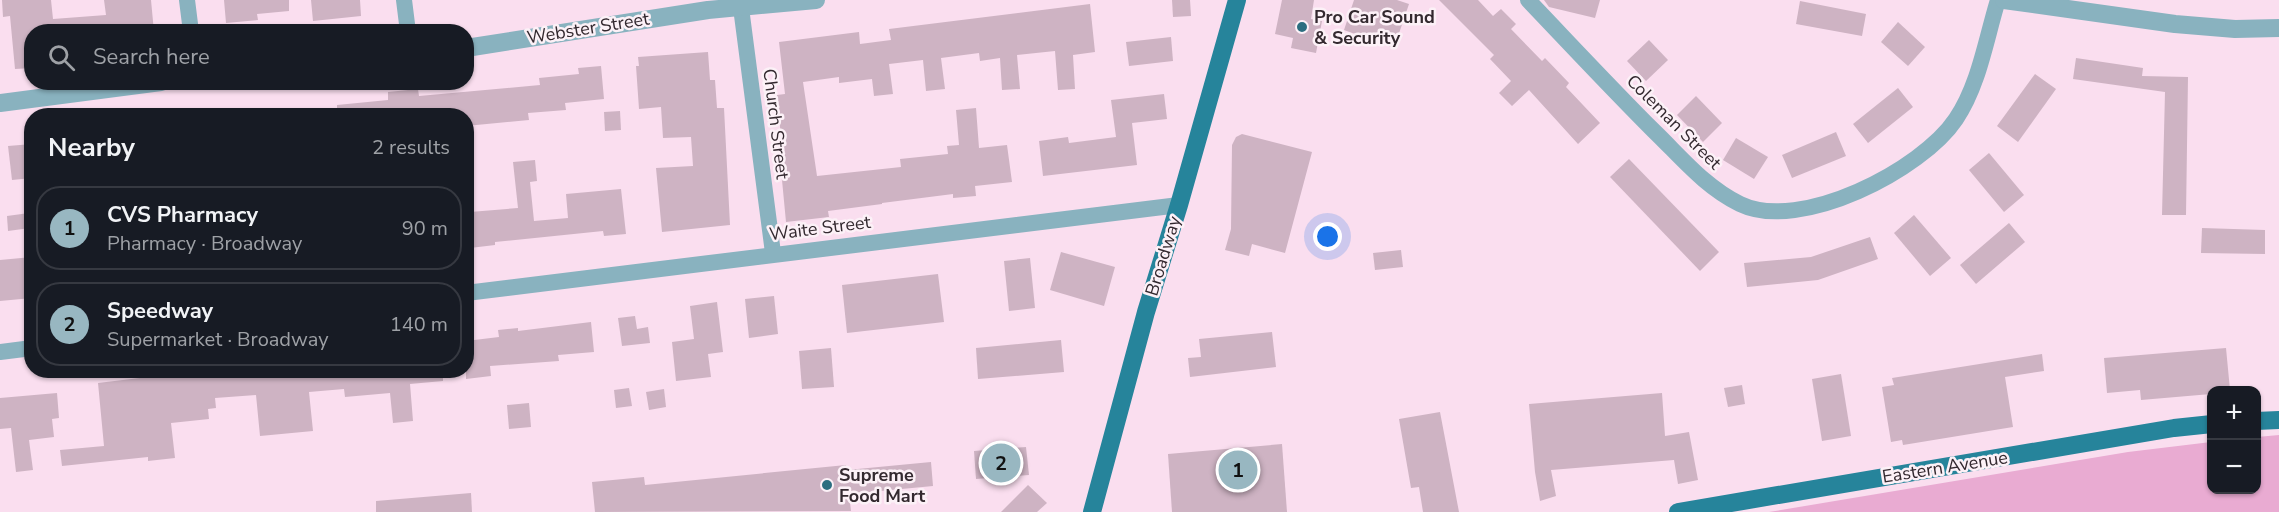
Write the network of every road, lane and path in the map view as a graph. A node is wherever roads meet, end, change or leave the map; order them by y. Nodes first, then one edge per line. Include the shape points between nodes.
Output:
1 (187, 0) edge
2 (404, 0) edge
3 (816, 0) edge
4 (1237, 0) edge
5 (1528, 0) edge
6 (1998, 0) edge
7 (2004, 0) edge
8 (741, 3) edge
9 (189, 24) edge
10 (407, 24) edge
11 (2279, 28) edge
12 (474, 46) edge
13 (100, 90) edge
14 (0, 103) edge
15 (1179, 205) junction
16 (773, 254) junction
17 (474, 292) edge
18 (24, 349) edge
19 (0, 352) edge
20 (2279, 420) edge
21 (2261, 421) edge
22 (2207, 424) edge
23 (1092, 512) edge
24 (1678, 512) edge

1 - 9 street
2 - 10 street
3 - 8 street, Webster Street
4 - 15 main road, Broadway
5 - 6 street, Coleman Street via 1705,182 1742,205 1770,210 1845,197 1902,170 1933,145 1956,120 1971,91
7 - 11 street via 2175,24
8 - 12 street, Webster Street
8 - 16 street, Church Street
13 - 14 street
15 - 16 street, Waite Street
15 - 23 main road, Broadway
16 - 17 street, Waite Street
18 - 19 street
20 - 21 main road
22 - 24 main road, Eastern Avenue

